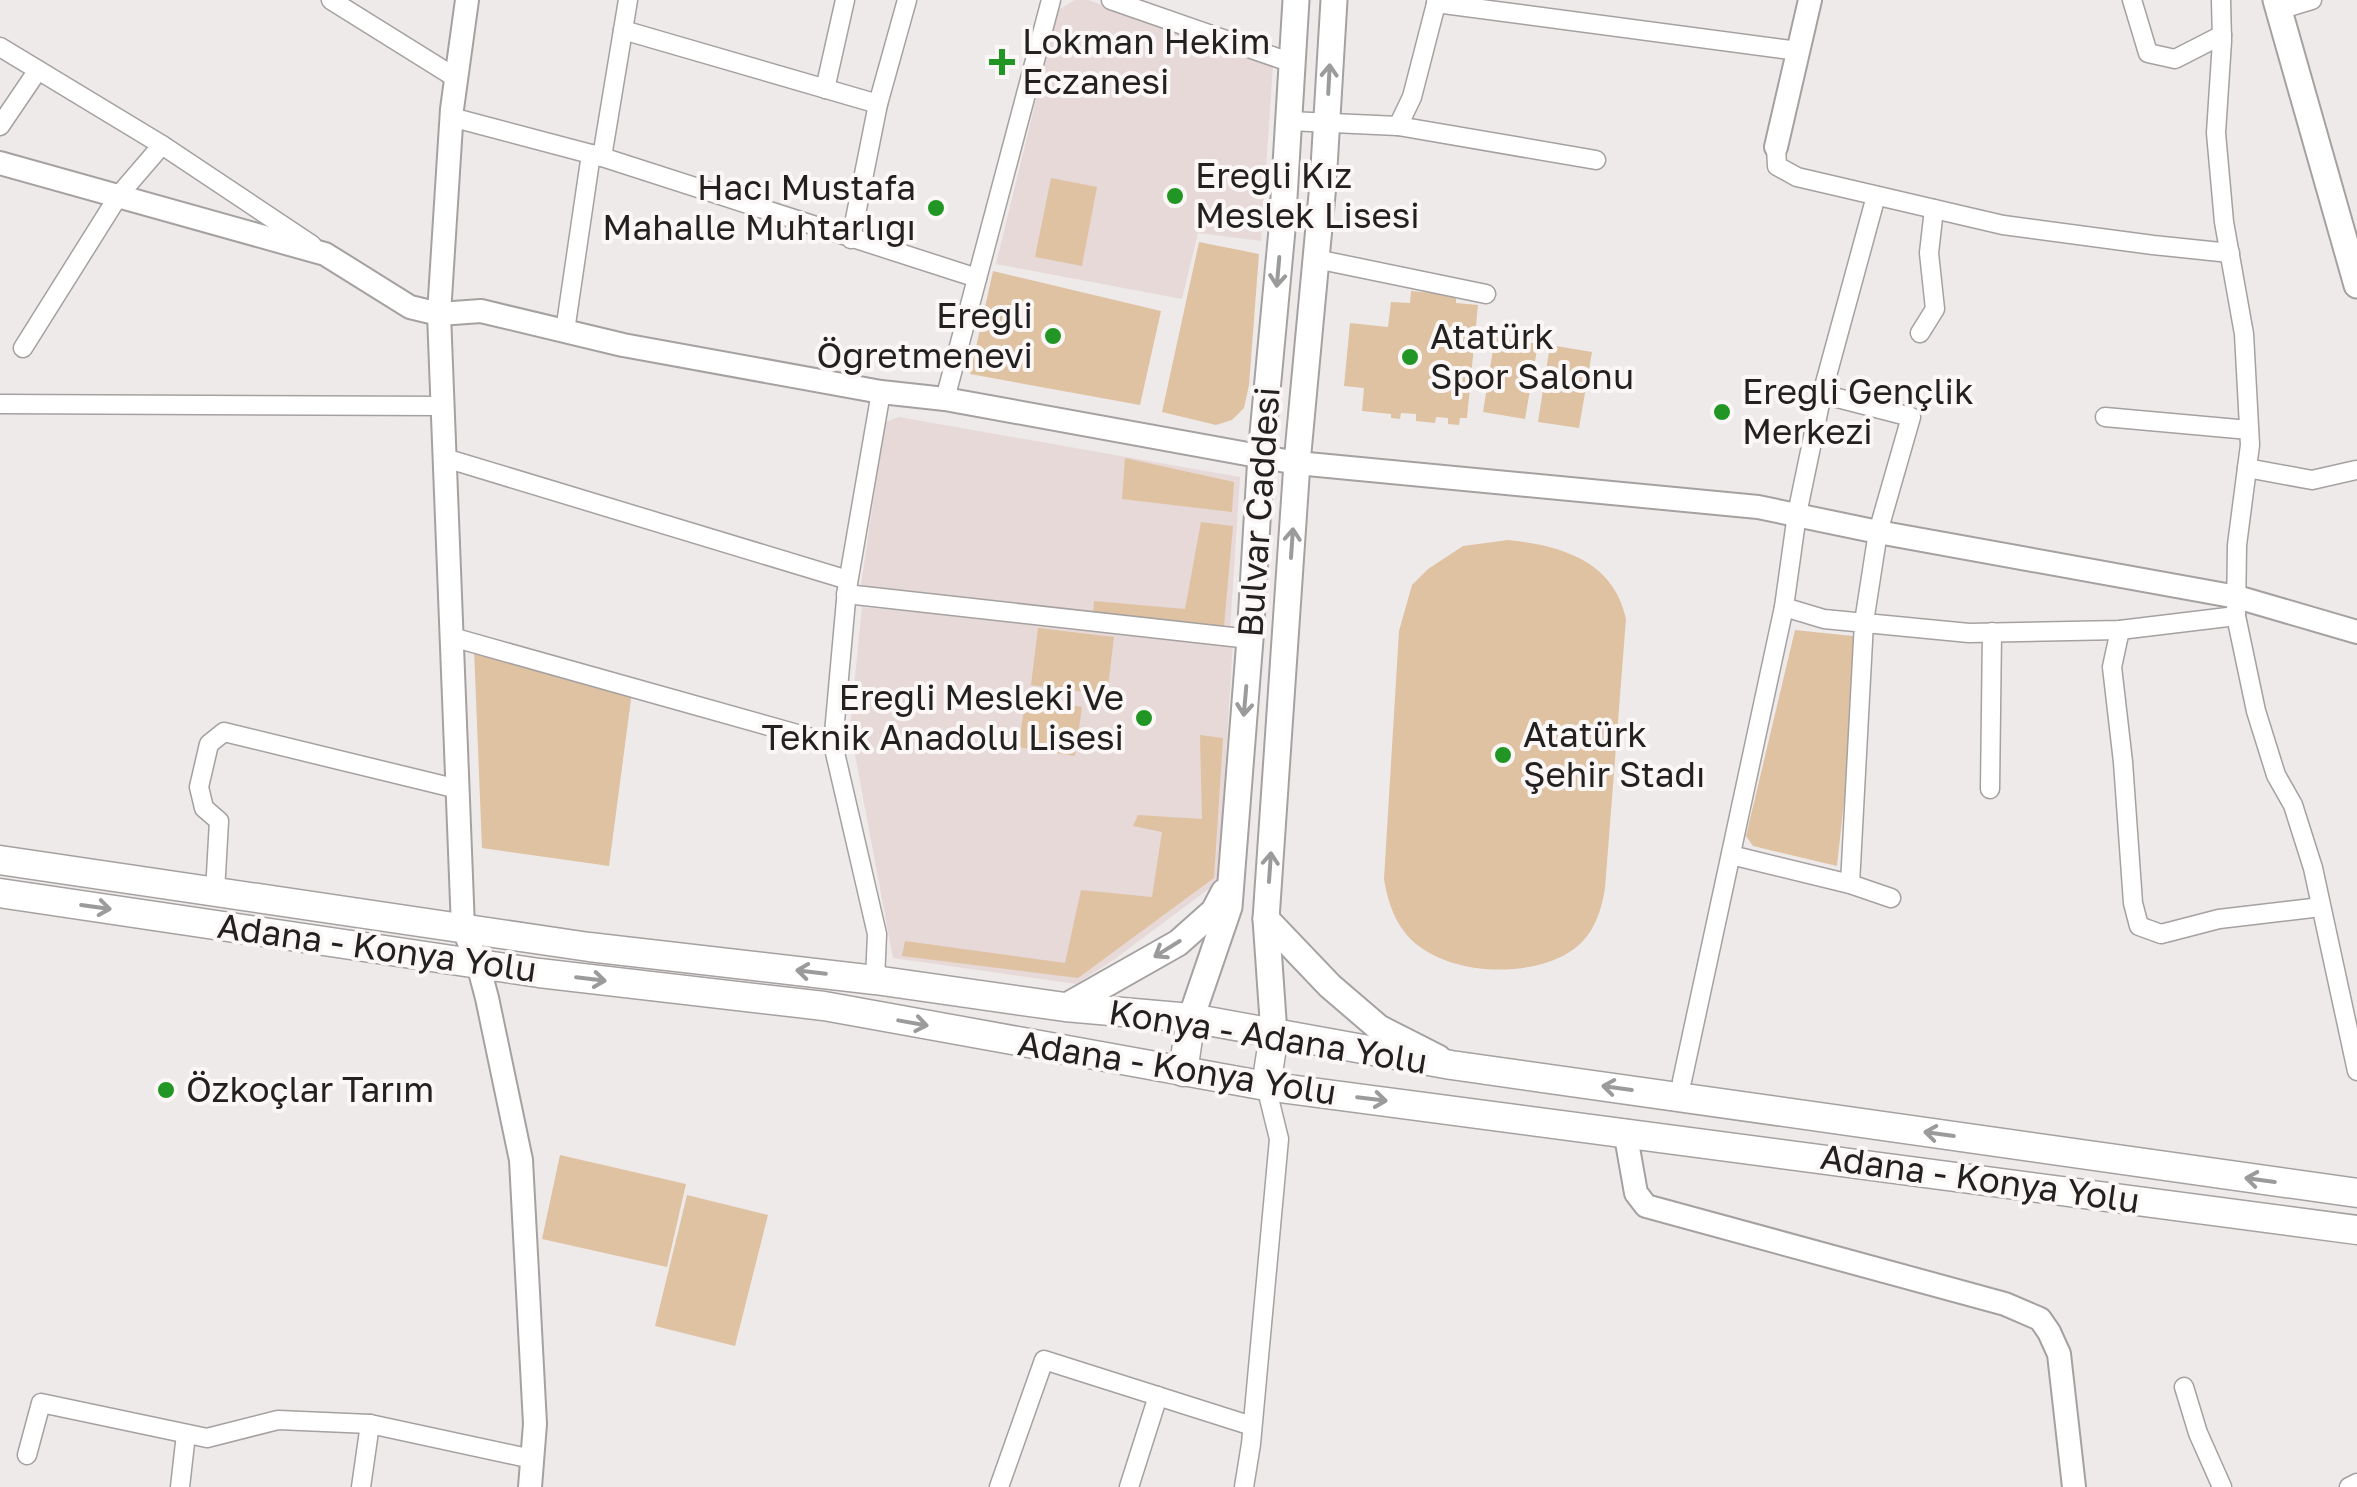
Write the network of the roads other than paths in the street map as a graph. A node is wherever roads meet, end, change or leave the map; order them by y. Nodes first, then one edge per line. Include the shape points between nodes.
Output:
1 (331, 0) edge
2 (467, 0) edge
3 (628, 0) edge
4 (846, 0) edge
5 (907, 0) edge
6 (1051, 0) edge
7 (1296, 0) edge
8 (1334, 0) edge
9 (1810, 0) edge
10 (2132, 0) edge
11 (2222, 0) edge
12 (2312, 0) edge
13 (1122, 2) edge
14 (1437, 2) edge
15 (2278, 5) edge
16 (623, 30) junction
17 (2222, 35) junction
18 (0, 47) edge
19 (1798, 51) junction
20 (1292, 63) junction
21 (38, 70) junction
22 (456, 78) junction
23 (826, 89) junction
24 (878, 104) junction
25 (452, 118) junction
26 (1289, 121) junction
27 (1327, 124) junction
28 (0, 126) edge
29 (1398, 126) junction
30 (162, 145) junction
31 (1776, 147) joint
32 (596, 155) junction
33 (1596, 160) dead end
34 (0, 164) edge
35 (119, 195) junction
36 (1876, 196) junction
37 (1934, 209) junction
38 (850, 239) junction
39 (2230, 253) junction
40 (325, 254) junction
41 (1316, 259) junction
42 (977, 278) junction
43 (2357, 285) edge
44 (1486, 294) dead end
45 (438, 314) junction
46 (565, 331) junction
47 (1920, 334) dead end
48 (24, 348) dead end
49 (881, 392) junction
50 (1822, 394) junction
51 (945, 399) junction
52 (0, 404) edge
53 (442, 406) junction
54 (2105, 417) dead end
55 (2249, 430) junction
56 (1261, 456) junction
57 (444, 458) junction
58 (1297, 463) junction
59 (2247, 468) junction
60 (2356, 470) edge
61 (1796, 514) junction
62 (1878, 532) junction
63 (847, 587) junction
64 (2236, 606) junction
65 (1784, 607) junction
66 (1864, 622) junction
67 (2120, 630) junction
68 (1992, 632) junction
69 (2357, 632) edge
70 (452, 637) junction
71 (1250, 639) junction
72 (832, 744) junction
73 (458, 789) junction
74 (1990, 789) dead end
75 (1731, 855) junction
76 (0, 860) edge
77 (1231, 878) junction
78 (1850, 884) junction
79 (0, 892) edge
80 (215, 892) junction
81 (1891, 898) dead end
82 (2320, 906) junction
83 (1266, 920) junction
84 (463, 928) junction
85 (478, 964) junction
86 (876, 980) junction
87 (1066, 1007) junction
88 (1191, 1018) junction
89 (1274, 1034) junction
90 (1451, 1065) junction
91 (2357, 1071) edge
92 (1183, 1072) junction
93 (1682, 1081) dead end
94 (1266, 1086) junction
95 (1625, 1132) junction
96 (2357, 1193) edge
97 (2357, 1230) edge
98 (2184, 1387) dead end
99 (1158, 1396) junction
100 (370, 1424) junction
101 (1252, 1426) junction
102 (186, 1434) junction
103 (27, 1455) dead end
104 (532, 1459) junction
105 (2357, 1483) edge
106 (180, 1487) edge
107 (361, 1487) edge
108 (530, 1487) edge
109 (999, 1487) edge
110 (1128, 1487) edge
111 (1244, 1487) edge
112 (2074, 1487) edge
113 (2222, 1487) edge
114 (2349, 1487) edge

1 - 22 street
2 - 22 street
3 - 16 street
4 - 23 street
5 - 24 street
6 - 42 street
7 - 20 main road, Bulvar Caddesi
27 -> 8 main road
9 - 19 street
10 - 17 street via 2148,53 2175,59
11 - 17 street
12 - 15 street
13 - 20 street
14 - 19 street
14 - 29 street
15 - 43 main road
16 - 23 street
16 - 32 street
17 - 39 street via 2216,134
18 - 21 street
19 - 31 street
20 - 26 main road, Bulvar Caddesi
21 - 28 street
21 - 30 street
22 - 25 street
23 - 24 street
24 - 38 street
25 - 32 street
25 - 45 street
26 - 27 street
26 -> 56 main road, Bulvar Caddesi
27 - 29 street
27 - 41 main road
29 - 33 street
30 - 35 street
30 - 40 street
31 - 36 street via 1777,166 1797,177
32 - 38 street
32 - 46 street
34 - 35 street
35 - 40 street
35 - 48 street
36 - 37 street
36 - 50 street
37 - 39 street via 2002,225
37 - 47 street via 1935,310
38 - 42 street
39 - 55 street via 2244,334
40 - 45 street via 410,307
41 - 44 street
41 - 58 main road
42 - 51 street
45 - 46 street via 481,311
45 - 53 street
46 - 49 street
49 - 51 street
49 - 63 street
50 - 61 street
50 - 62 street via 1911,417
51 - 56 street
52 - 53 street
53 - 57 street
54 - 55 street
55 - 59 street
56 - 58 street
56 - 71 main road, Bulvar Caddesi
57 - 63 street
57 - 70 street
58 - 61 street
83 -> 58 main road
59 - 60 street via 2312,480
59 - 64 street
61 - 62 street
61 - 65 street
62 - 64 street
62 - 66 street
63 - 71 street
63 - 72 street
64 - 67 street
64 - 69 street
64 - 82 street via 2256,711 2276,774 2294,805
65 - 66 street
65 - 75 street
66 - 68 street
66 - 78 street
67 - 68 street
67 - 82 street via 2112,668 2139,926 2161,934
68 - 74 street
70 - 72 street
70 - 73 street
71 -> 77 main road, Bulvar Caddesi
72 - 86 street via 877,934
73 - 80 street via 224,732 209,744 198,787 204,808 219,821
73 - 84 street
75 - 78 street
75 - 93 street
76 - 80 highway, Konya - Adana Yolu
77 -> 87 main road via 1214,911 1178,944
77 - 88 main road, Bulvar Caddesi via 1229,906
78 - 81 street
79 -> 85 highway, Adana - Konya Yolu
80 - 84 highway, Konya - Adana Yolu
82 - 91 street
83 - 89 main road
83 - 90 main road via 1380,1028
84 - 85 street
86 -> 84 highway, Konya - Adana Yolu
85 -> 92 highway, Adana - Konya Yolu via 824,1006
85 - 104 street via 521,1160 536,1424
86 - 87 highway, Konya - Adana Yolu
87 - 88 highway, Konya - Adana Yolu
88 - 89 highway, Konya - Adana Yolu
88 - 92 highway
89 - 90 highway, Konya - Adana Yolu
89 - 94 highway
96 -> 90 highway, Konya - Adana Yolu
92 - 94 highway, Adana - Konya Yolu
94 -> 95 highway, Adana - Konya Yolu
94 - 101 street via 1279,1139
95 - 97 highway, Adana - Konya Yolu
95 - 112 street via 1636,1193 1646,1206 2040,1318 2058,1354
98 - 113 street
99 - 101 street
99 - 109 street via 1044,1360
99 - 110 street
100 - 102 street via 278,1420 207,1438
100 - 104 street
100 - 107 street
101 - 111 street
102 - 103 street via 41,1402
102 - 106 street
104 - 108 street
105 - 114 street

